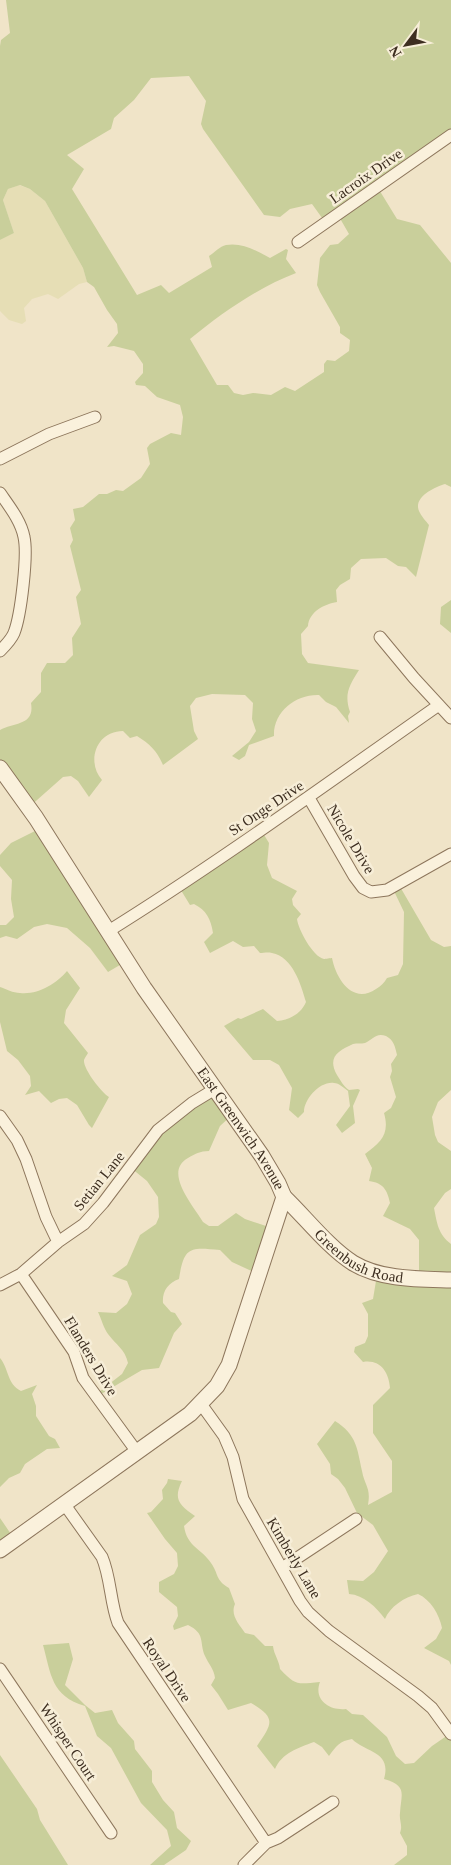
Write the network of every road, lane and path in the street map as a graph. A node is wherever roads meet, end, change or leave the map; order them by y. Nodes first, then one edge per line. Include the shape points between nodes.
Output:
1 (451, 135) edge
2 (298, 242) dead end
3 (94, 417) dead end
4 (0, 459) edge
5 (0, 493) edge
6 (380, 637) dead end
7 (0, 651) edge
8 (439, 705) junction
9 (451, 718) edge
10 (0, 768) edge
11 (309, 798) junction
12 (451, 854) edge
13 (107, 932) junction
14 (215, 1089) junction
15 (0, 1116) edge
16 (284, 1197) junction
17 (58, 1242) junction
18 (21, 1274) junction
19 (451, 1280) edge
20 (0, 1285) edge
21 (201, 1404) junction
22 (137, 1452) junction
23 (65, 1505) junction
24 (356, 1519) dead end
25 (0, 1550) edge
26 (282, 1568) junction
27 (0, 1668) edge
28 (451, 1734) edge
29 (333, 1802) dead end
30 (110, 1833) dead end
31 (266, 1843) junction
32 (244, 1865) edge

1 - 2 street, Lacroix Drive
3 - 4 street via 49,434
5 - 7 street via 25,538 25,559 14,634
6 - 8 street
8 - 9 street
8 - 11 street, St Onge Drive
10 - 13 street, East Greenwich Avenue via 36,818
11 - 12 street, Nicole Drive via 354,876 363,888 372,892 387,890
11 - 13 street, St Onge Drive
13 - 14 street, East Greenwich Avenue
14 - 16 street, East Greenwich Avenue via 262,1156
14 - 17 street, Setian Lane via 158,1130 103,1204 84,1224
15 - 17 street via 26,1159
16 - 19 street, Greenbush Road via 342,1254 364,1269
16 - 21 street, East Greenwich Avenue via 229,1365
17 - 18 street, Setian Lane
18 - 20 street, Setian Lane
18 - 22 street, Flanders Drive via 74,1352 83,1378
21 - 22 street, East Greenwich Avenue
21 - 26 street, Kimberly Lane via 226,1441 243,1499
22 - 23 street, East Greenwich Avenue
23 - 25 street, East Greenwich Avenue
23 - 31 street, Royal Drive via 102,1557 118,1623
24 - 26 street
26 - 28 street, Kimberly Lane via 308,1612 418,1696 432,1708
27 - 30 street, Whisper Court
29 - 31 street
31 - 32 street

